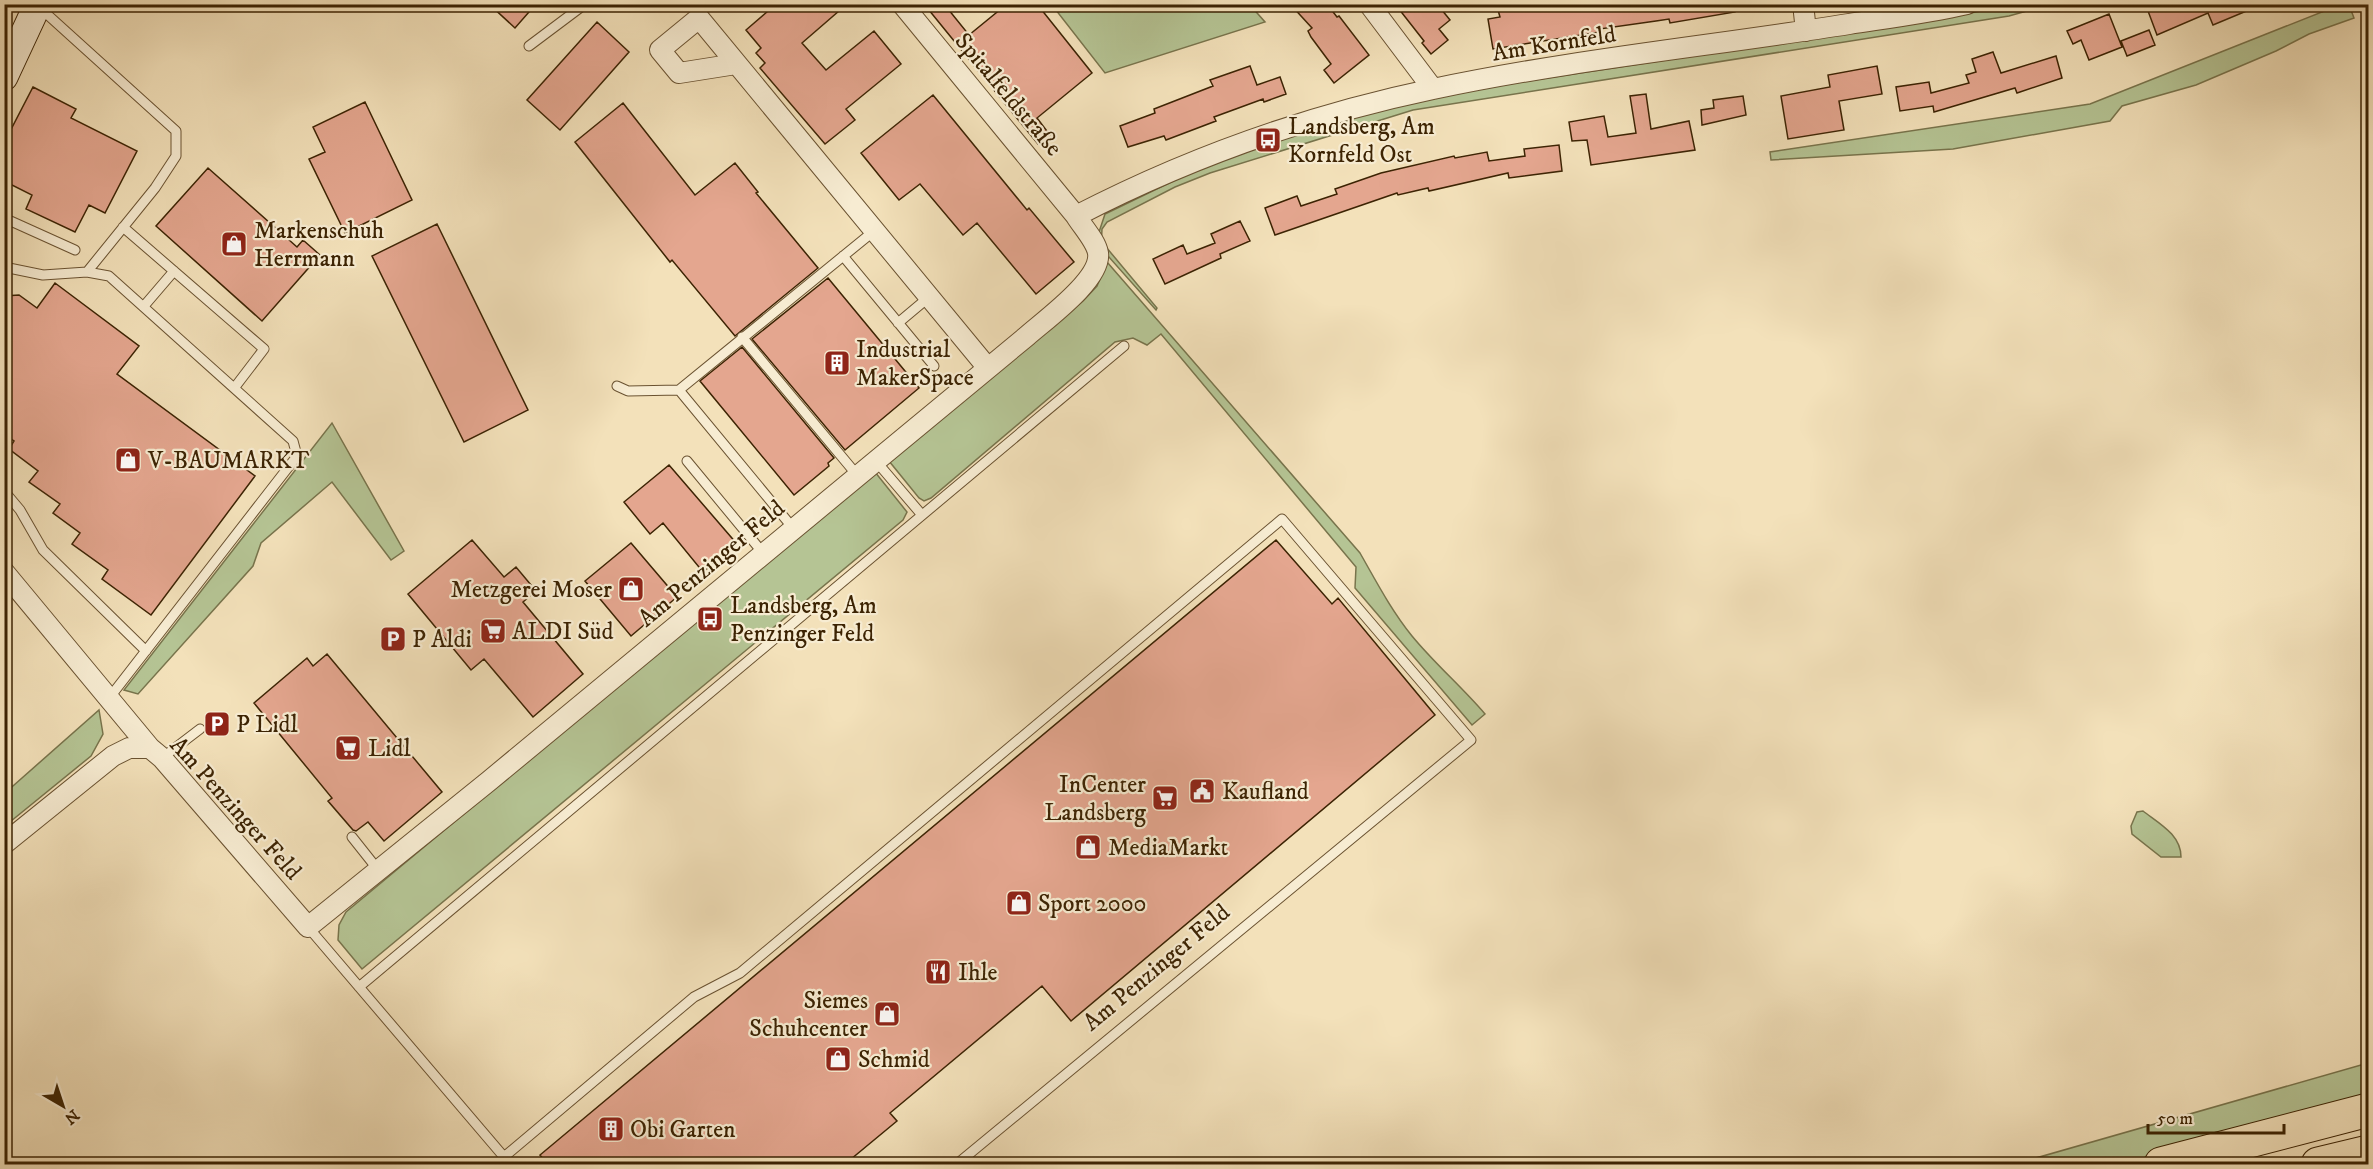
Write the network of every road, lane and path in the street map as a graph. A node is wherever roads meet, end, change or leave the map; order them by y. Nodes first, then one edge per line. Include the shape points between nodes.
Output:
1 (585, 4) edge
2 (902, 4) edge
3 (1369, 4) edge
4 (1803, 4) edge
5 (1967, 4) edge
6 (38, 5) edge
7 (1806, 31) junction
8 (530, 46) dead end
9 (736, 63) dead end
10 (4, 77) edge
11 (1433, 89) junction
12 (1076, 216) junction
13 (4, 218) edge
14 (123, 227) junction
15 (874, 231) junction
16 (75, 250) dead end
17 (843, 256) junction
18 (4, 267) edge
19 (174, 271) junction
20 (87, 272) junction
21 (929, 297) junction
22 (144, 306) junction
23 (898, 323) junction
24 (742, 337) junction
25 (1124, 346) dead end
26 (934, 366) dead end
27 (987, 367) junction
28 (617, 386) dead end
29 (235, 387) junction
30 (679, 390) junction
31 (875, 460) junction
32 (687, 461) dead end
33 (857, 475) junction
34 (4, 491) edge
35 (922, 515) junction
36 (793, 528) junction
37 (763, 553) junction
38 (4, 572) edge
39 (146, 651) junction
40 (110, 697) junction
41 (200, 729) dead end
42 (156, 753) junction
43 (352, 837) dead end
44 (4, 844) edge
45 (379, 871) junction
46 (308, 927) junction
47 (359, 987) junction
48 (2368, 1110) edge
49 (2368, 1152) edge
50 (507, 1161) edge
51 (957, 1164) edge
52 (2161, 1164) edge
53 (2318, 1164) edge

1 - 8 lane
2 - 12 street, Spitalfeldstraße
3 - 11 street
4 - 7 street
5 - 7 street, Am Kornfeld
6 - 10 main road
6 - 14 lane via 176,131 176,156
7 - 11 street, Am Kornfeld
9 - 15 street
11 - 12 street, Am Kornfeld via 1349,109 1267,135 1130,188
12 - 27 street, Am Penzinger Feld via 1098,252 1096,267 1059,308
13 - 16 lane
14 - 19 lane
14 - 20 lane
15 - 17 lane
15 - 21 street
17 - 23 lane
17 - 24 lane
18 - 20 lane via 43,275
19 - 22 lane
19 - 29 lane via 264,349
20 - 22 lane via 109,276
21 - 23 lane
21 - 27 street
22 - 29 lane
23 - 26 lane
24 - 30 lane
24 - 33 lane
25 - 35 lane
27 - 31 street, Am Penzinger Feld
28 - 30 lane via 628,392
29 - 39 lane via 293,441 297,456
30 - 36 lane
31 - 33 street, Am Penzinger Feld
31 - 35 lane
32 - 37 lane
33 - 36 street, Am Penzinger Feld
34 - 39 lane via 43,550
35 - 47 lane
36 - 37 street, Am Penzinger Feld
37 - 45 street, Am Penzinger Feld
38 - 40 street
39 - 40 lane
40 - 42 street
41 - 42 lane
42 - 44 street, Am Penzinger Feld via 129,748 113,756
42 - 46 street, Am Penzinger Feld
43 - 45 lane
45 - 46 street, Am Penzinger Feld
46 - 47 lane, Am Penzinger Feld
47 - 50 lane, Am Penzinger Feld
48 - 52 highway
49 - 53 highway
50 - 51 lane, Am Penzinger Feld via 694,997 740,973 1282,519 1471,740

